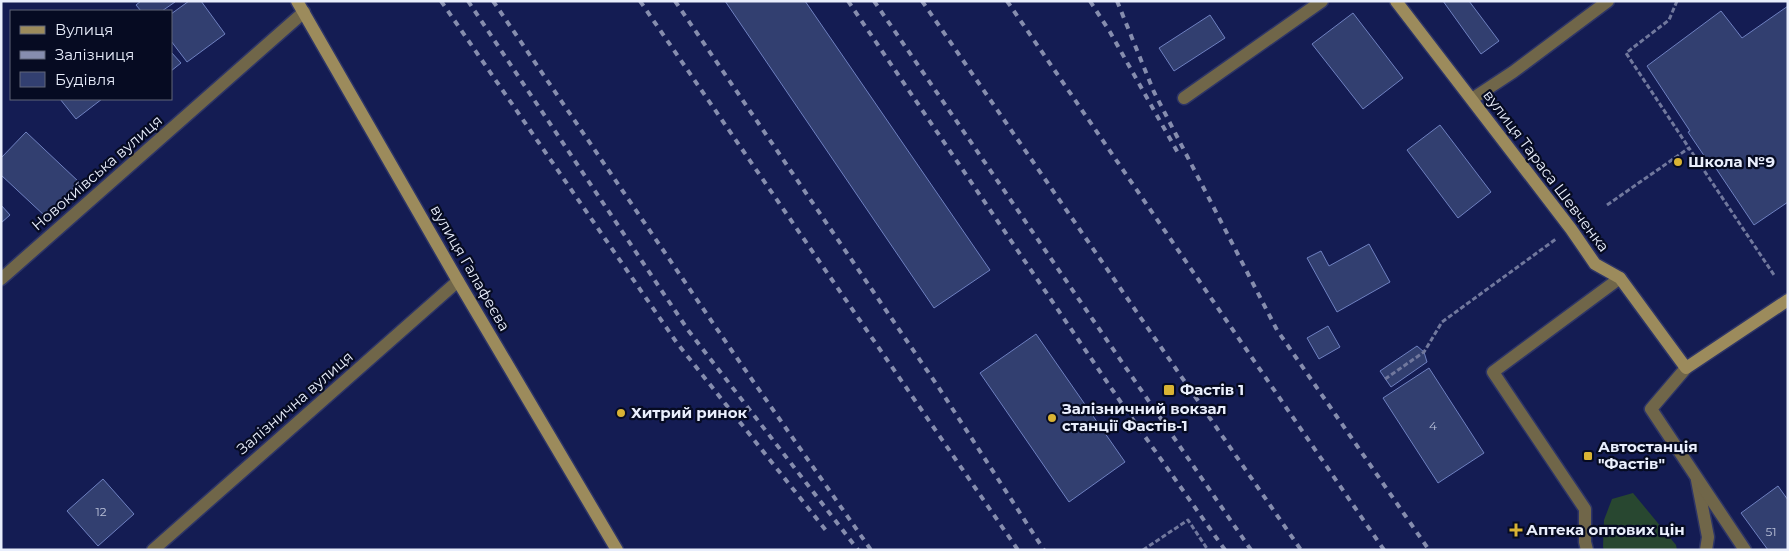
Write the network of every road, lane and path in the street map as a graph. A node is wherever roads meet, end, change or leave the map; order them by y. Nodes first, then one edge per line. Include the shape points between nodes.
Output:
1 (1322, 1) edge
2 (1396, 1) edge
3 (1608, 1) edge
4 (1677, 1) edge
5 (301, 7) edge
6 (1184, 98) dead end
7 (1472, 99) junction
8 (1689, 148) junction
9 (1607, 205) dead end
10 (1571, 229) junction
11 (1774, 275) dead end
12 (1620, 278) junction
13 (1, 279) edge
14 (458, 281) junction
15 (1788, 300) edge
16 (1686, 368) junction
17 (1385, 378) dead end
18 (1698, 480) junction
19 (615, 549) edge
20 (153, 550) edge
21 (1143, 550) edge
22 (1208, 550) edge
23 (1587, 550) edge
24 (1706, 550) edge
25 (1745, 550) edge

1 - 6 street
2 - 7 street, вулиця Тараса Шевченка
3 - 7 street
4 - 8 path via 1669,20 1626,53
5 - 13 street, Новокиївська вулиця
5 - 14 street, вулиця Галафеєва
7 - 10 street, вулиця Тараса Шевченка
8 - 9 path
8 - 11 path
10 - 12 street, вулиця Тараса Шевченка via 1595,264
10 - 17 path via 1442,322 1424,352
12 - 16 street, вулиця Тараса Шевченка
12 - 23 street via 1493,372 1585,509
14 - 19 street, вулиця Галафеєва
14 - 20 street, Залізнична вулиця
15 - 16 street
16 - 18 street via 1652,409
18 - 24 street via 1708,537
18 - 25 street
21 - 22 path via 1188,520

